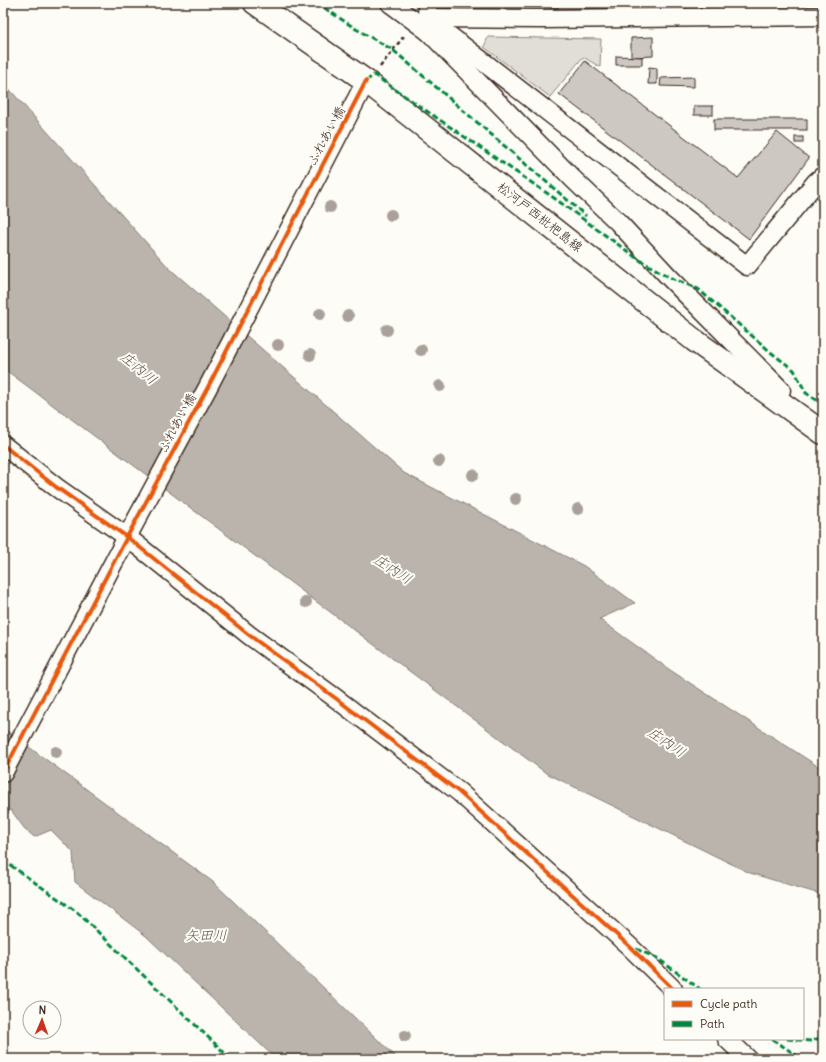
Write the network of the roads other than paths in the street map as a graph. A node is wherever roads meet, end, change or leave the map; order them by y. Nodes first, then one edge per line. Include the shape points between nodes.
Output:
1 (255, 3) edge
2 (390, 3) edge
3 (542, 11) edge
4 (823, 16) edge
5 (427, 17) edge
6 (372, 75) junction
7 (823, 176) edge
8 (775, 399) junction
9 (823, 433) edge
10 (3, 445) edge
11 (127, 537) junction
12 (3, 773) edge
13 (672, 988) edge
14 (728, 1040) edge
15 (748, 1059) edge

1 - 6 main road, 松河戸西枇杷島線
2 - 5 street
3 - 4 street
3 - 5 street
5 - 7 street via 747,266
5 - 8 street via 573,179 781,390
6 - 8 main road, 松河戸西枇杷島線 via 694,340
6 - 11 street, ふれあい橋
8 - 9 main road, 松河戸西枇杷島線
10 - 11 street via 56,487
11 - 12 street, ふれあい橋
11 - 13 street via 249,635 459,792
14 - 15 street

